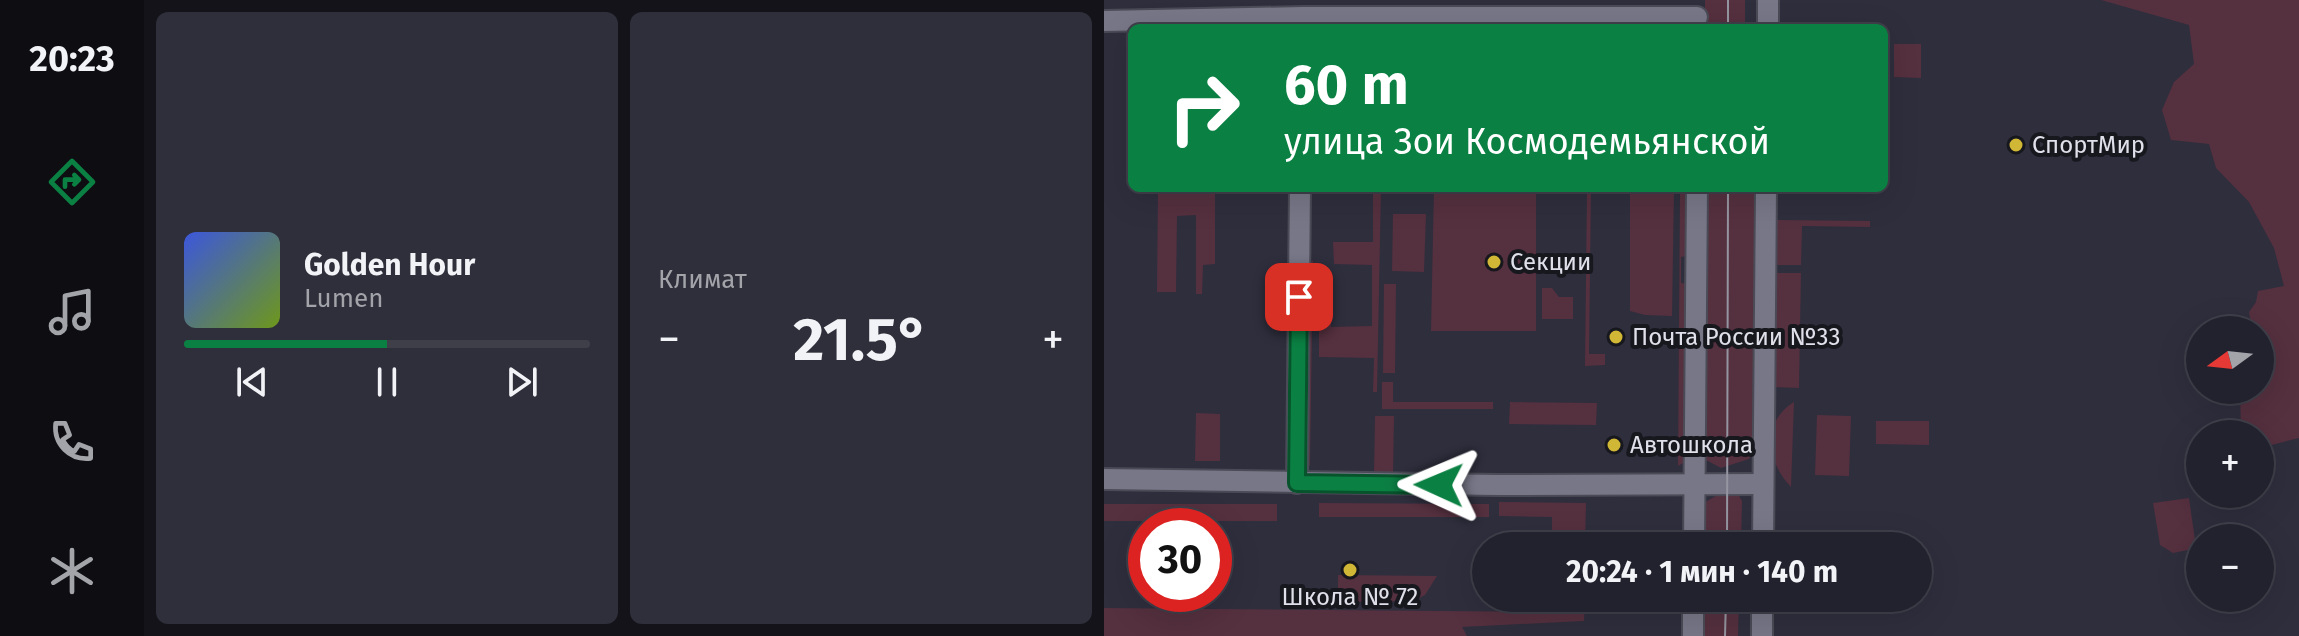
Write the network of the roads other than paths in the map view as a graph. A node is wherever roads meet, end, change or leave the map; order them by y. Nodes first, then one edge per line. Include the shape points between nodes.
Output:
1 (1768, 0) edge
2 (1303, 15) edge
3 (1697, 15) edge
4 (1104, 21) edge
5 (1768, 24) edge
6 (1300, 192) edge
7 (1697, 192) edge
8 (1766, 192) edge
9 (1104, 479) edge
10 (1297, 483) junction
11 (1695, 484) junction
12 (1763, 484) junction
13 (1694, 532) edge
14 (1763, 532) edge
15 (1693, 612) edge
16 (1762, 612) edge
17 (1693, 636) edge
18 (1762, 636) edge

1 - 5 street
2 - 3 street
2 - 4 street
6 - 10 street
7 - 11 street
8 - 12 street
9 - 10 street
10 - 11 street
11 - 12 street
11 - 13 street
12 - 14 street
15 - 17 street
16 - 18 street

